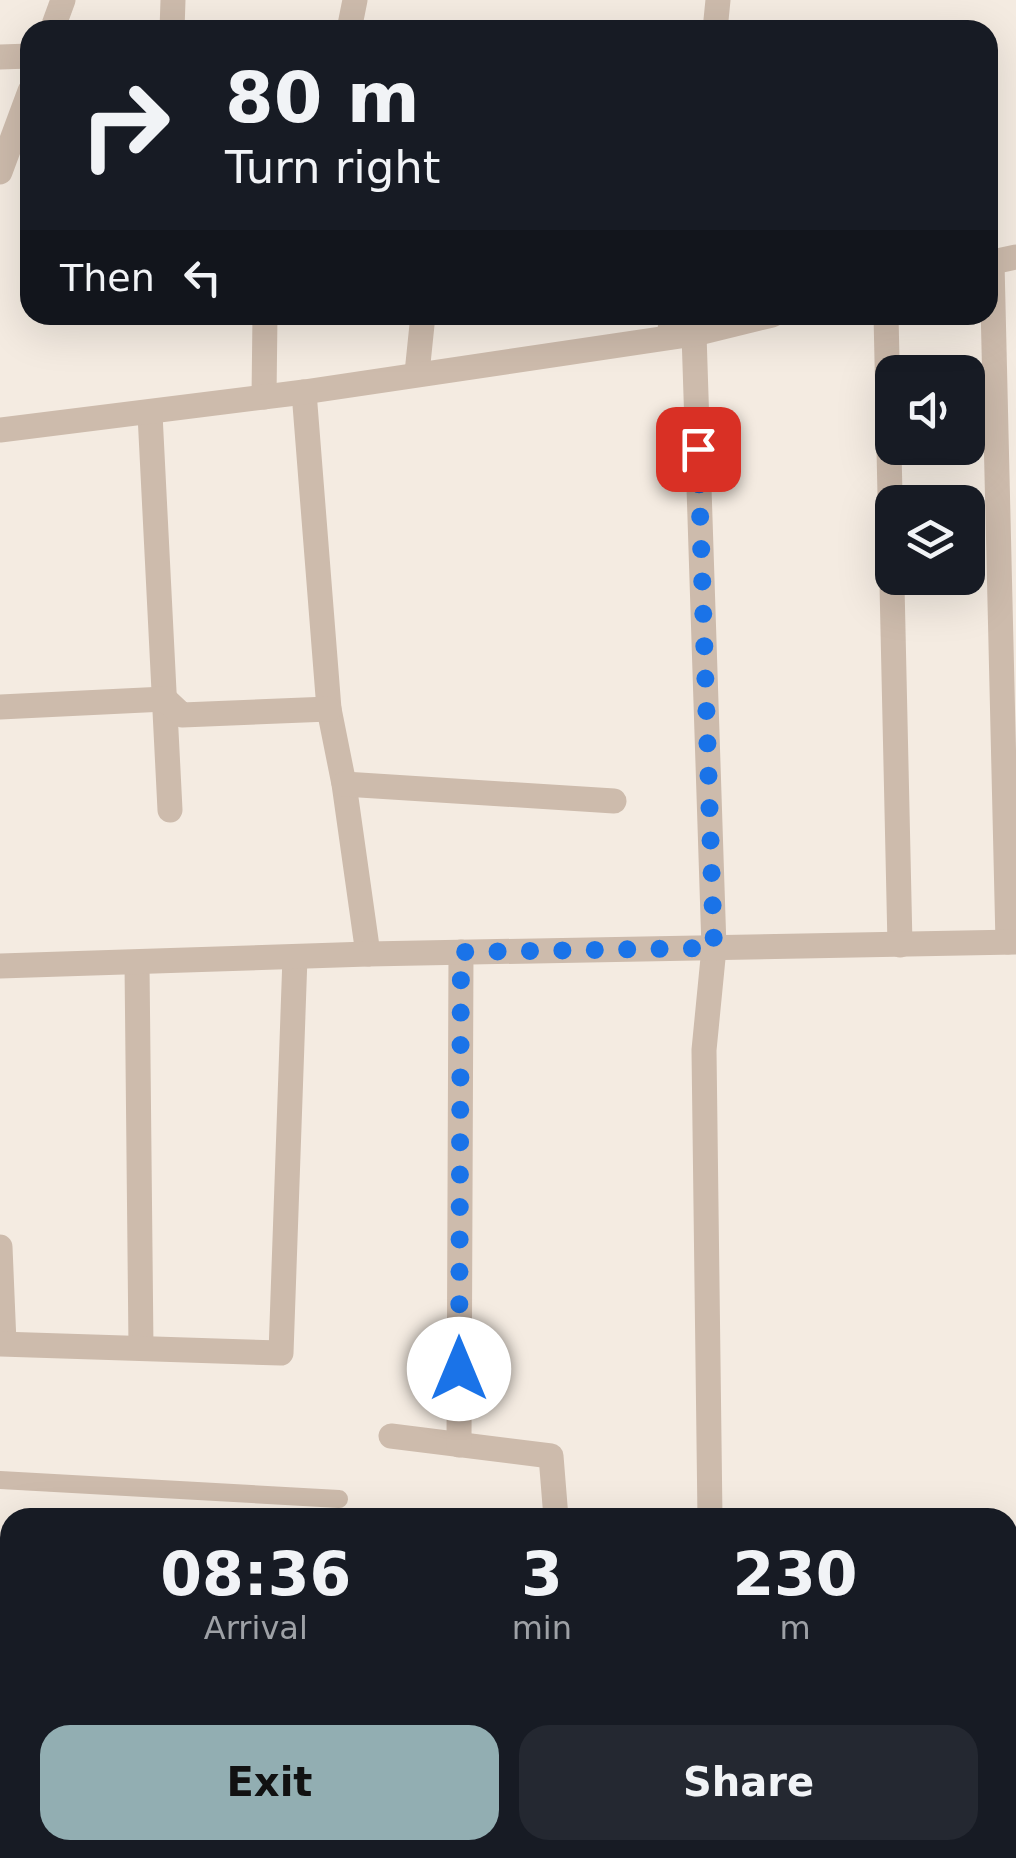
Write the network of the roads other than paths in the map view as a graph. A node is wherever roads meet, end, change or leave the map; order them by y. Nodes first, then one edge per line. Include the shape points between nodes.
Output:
1 (20, 131) edge
2 (13, 159) edge
3 (999, 261) edge
4 (265, 325) edge
5 (423, 325) edge
6 (705, 325) edge
7 (886, 325) edge
8 (678, 329) edge
9 (417, 374) junction
10 (304, 392) junction
11 (264, 397) junction
12 (150, 414) junction
13 (0, 430) edge
14 (165, 699) junction
15 (0, 707) edge
16 (329, 709) junction
17 (344, 784) junction
18 (614, 801) dead end
19 (170, 810) dead end
20 (1011, 810) edge
21 (1012, 942) edge
22 (900, 944) junction
23 (714, 948) junction
24 (461, 952) junction
25 (368, 954) junction
26 (295, 958) junction
27 (137, 963) junction
28 (0, 966) edge
29 (0, 1247) edge
30 (2, 1344) edge
31 (141, 1348) junction
32 (391, 1436) dead end
33 (458, 1445) junction
34 (0, 1480) edge
35 (339, 1499) dead end
36 (555, 1508) edge
37 (710, 1508) edge

1 - 2 street
3 - 20 street
4 - 11 street
5 - 9 street
6 - 8 street
7 - 22 street
8 - 9 street
8 - 23 street
9 - 10 street
10 - 11 street
10 - 16 street
11 - 12 street
12 - 13 street
12 - 14 street
14 - 15 street
14 - 16 street via 182,716
14 - 19 street
16 - 17 street
17 - 18 street
17 - 25 street
20 - 21 street
21 - 22 street
22 - 23 street
23 - 24 street
23 - 37 street via 704,1050
24 - 25 street
24 - 33 street
25 - 26 street
26 - 27 street
26 - 31 street via 282,1353
27 - 28 street
27 - 31 street
29 - 30 street
30 - 31 street
32 - 33 street
33 - 36 street via 550,1456
34 - 35 lane

